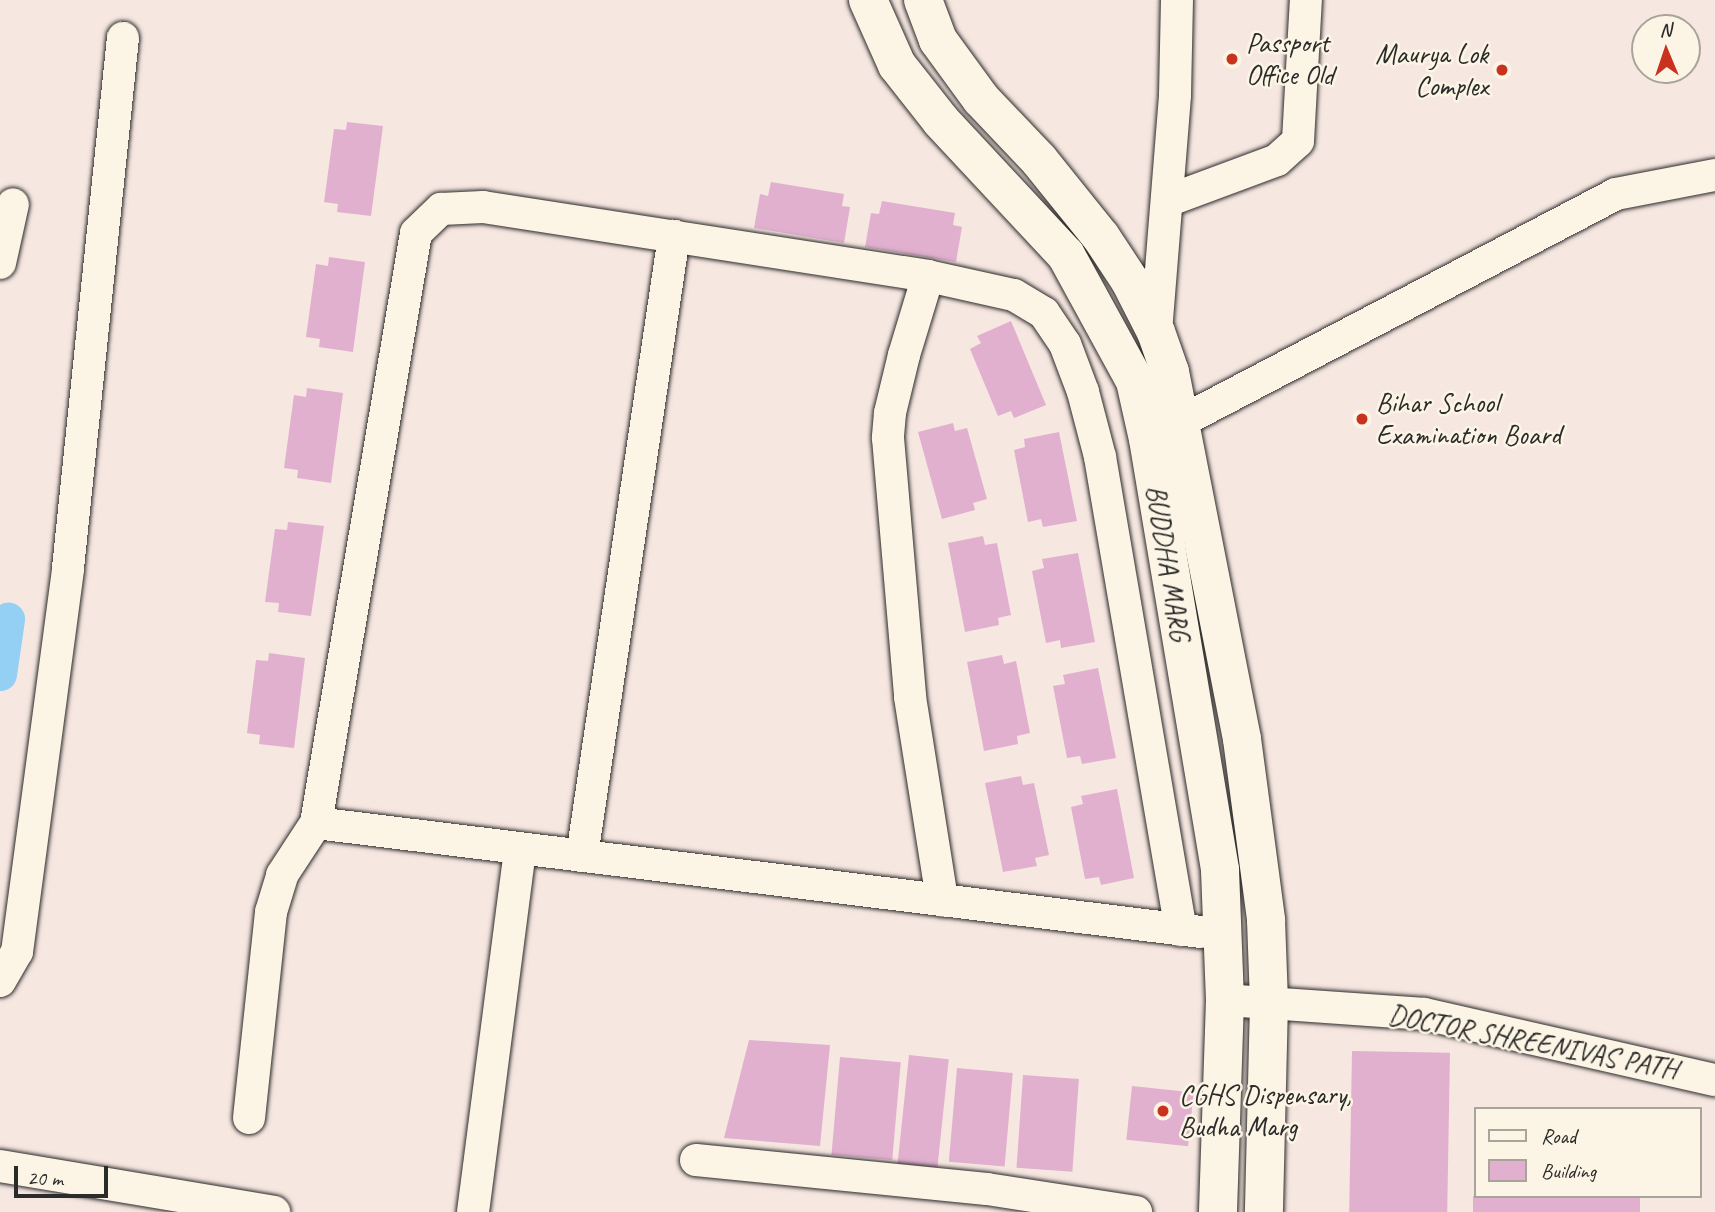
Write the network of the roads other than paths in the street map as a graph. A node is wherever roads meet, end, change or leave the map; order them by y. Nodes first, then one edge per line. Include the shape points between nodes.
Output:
1 (867, 0) edge
2 (923, 0) edge
3 (1177, 0) edge
4 (1306, 0) edge
5 (123, 38) dead end
6 (1715, 175) edge
7 (1167, 201) junction
8 (13, 204) dead end
9 (674, 236) junction
10 (0, 263) edge
11 (928, 275) junction
12 (1083, 284) junction
13 (1044, 313) junction
14 (1156, 332) junction
15 (1164, 431) junction
16 (316, 823) junction
17 (520, 849) junction
18 (582, 856) junction
19 (942, 900) junction
20 (1181, 930) junction
21 (1225, 934) junction
22 (0, 981) edge
23 (1225, 1000) junction
24 (1269, 1003) junction
25 (1715, 1080) edge
26 (249, 1118) dead end
27 (696, 1160) dead end
28 (0, 1166) edge
29 (274, 1212) edge
30 (473, 1212) edge
31 (1136, 1212) edge
32 (1218, 1212) edge
33 (1264, 1212) edge

1 - 12 main road, BUDDHA MARG via 897,65 941,121 1066,256
2 - 14 main road, BUDDHA MARG via 938,40 981,99 1039,160 1101,237
3 - 7 street
4 - 7 street via 1298,141 1277,160
5 - 22 street via 68,568 16,952
6 - 15 street via 1616,194
7 - 14 street
8 - 10 street
9 - 11 street
9 - 16 street via 483,207 441,209 416,233
9 - 18 street
11 - 13 street via 1013,295
11 - 19 street via 904,355 888,438 910,697
12 - 13 street
12 - 15 main road, BUDDHA MARG
13 - 20 street via 1065,344 1100,457
14 - 15 main road, BUDDHA MARG via 1170,372
15 - 21 main road, BUDDHA MARG
15 - 24 main road, BUDDHA MARG via 1242,739 1266,920
16 - 17 street
16 - 26 street via 282,876 271,912
17 - 18 street
17 - 30 street
18 - 19 street
19 - 20 street
20 - 21 street
21 - 23 main road, BUDDHA MARG
23 - 24 street, DOCTOR SHREENIVAS PATH
23 - 32 main road, BUDDHA MARG
24 - 25 street, DOCTOR SHREENIVAS PATH via 1424,1014
24 - 33 main road, BUDDHA MARG
27 - 31 street via 987,1189
28 - 29 street

